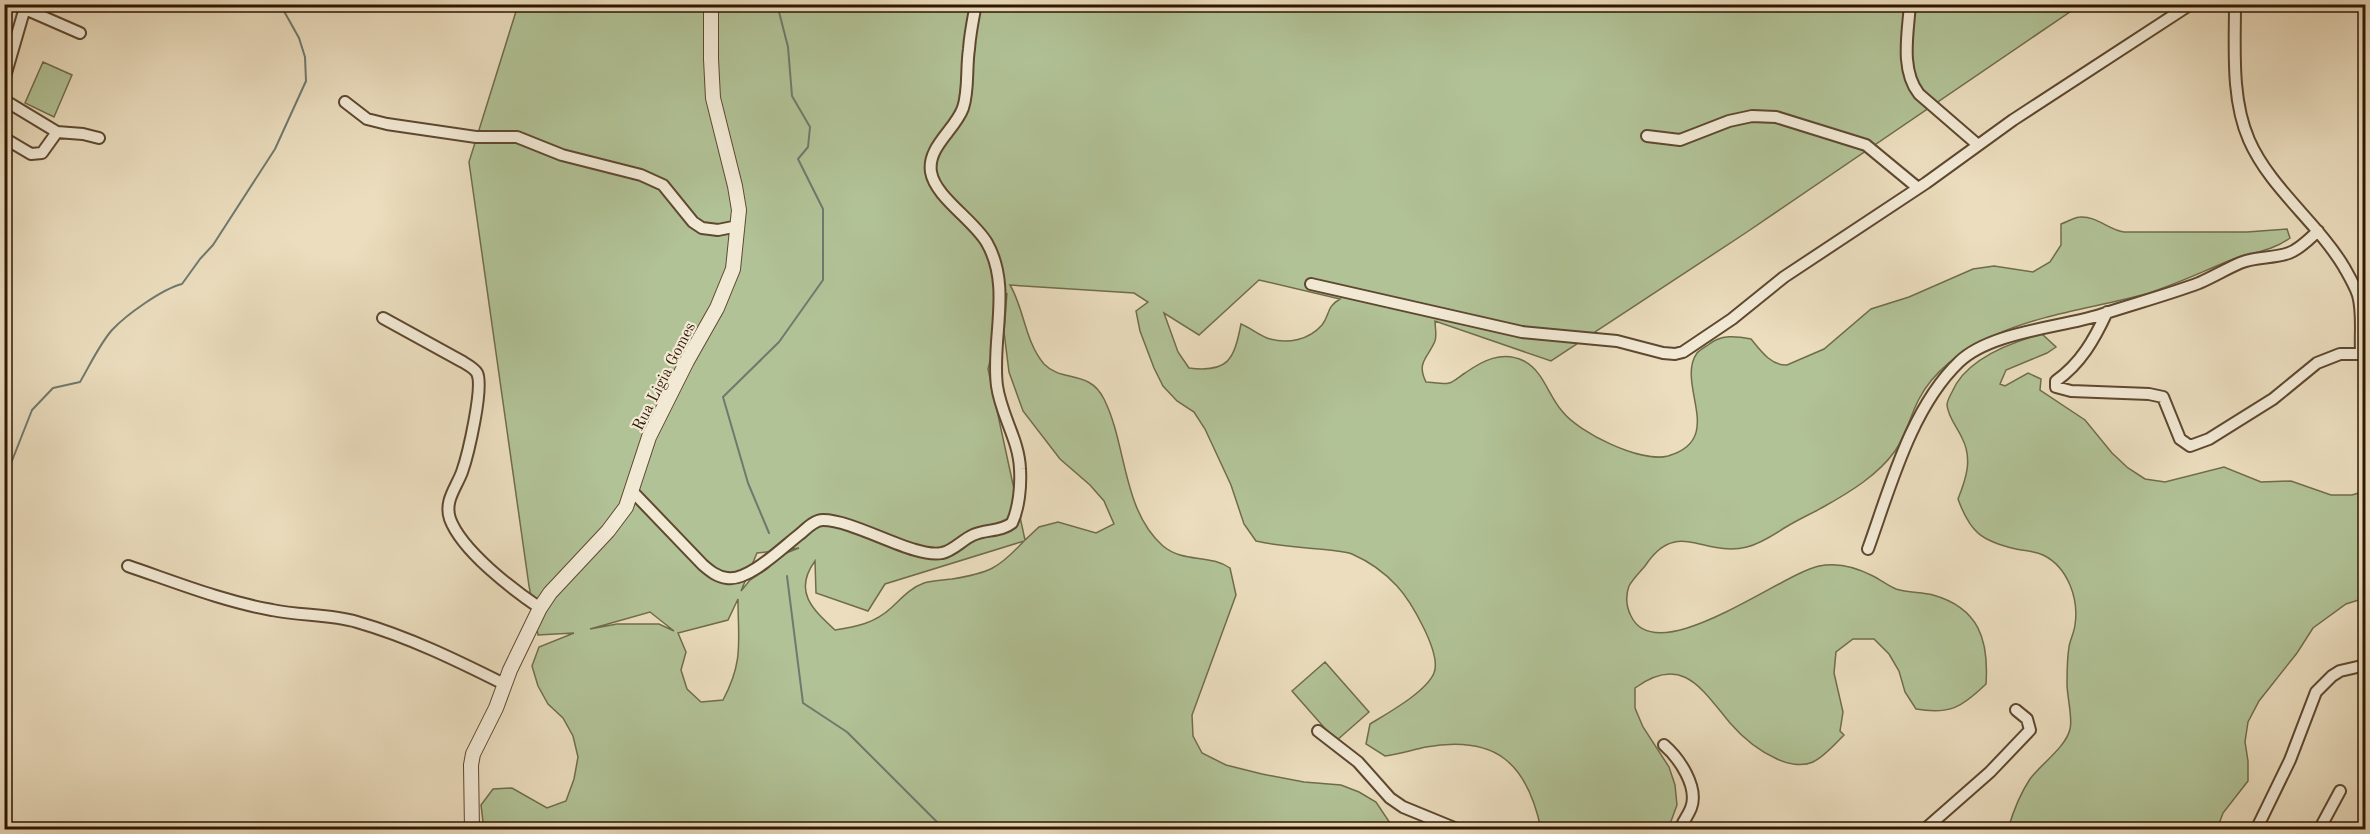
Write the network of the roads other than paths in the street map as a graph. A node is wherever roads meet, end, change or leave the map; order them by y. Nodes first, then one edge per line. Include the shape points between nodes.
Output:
1 (711, 4) edge
2 (976, 4) edge
3 (1910, 4) edge
4 (2225, 4) edge
5 (2190, 5) edge
6 (26, 7) edge
7 (2235, 8) edge
8 (80, 33) dead end
9 (4, 80) edge
10 (4, 100) edge
11 (345, 102) dead end
12 (57, 132) junction
13 (1647, 136) dead end
14 (4, 138) edge
15 (99, 138) dead end
16 (1978, 145) junction
17 (1918, 188) junction
18 (738, 226) junction
19 (2318, 231) junction
20 (1311, 284) dead end
21 (2107, 312) junction
22 (383, 318) dead end
23 (2364, 350) edge
24 (632, 491) junction
25 (1868, 549) dead end
26 (128, 566) dead end
27 (540, 608) junction
28 (2366, 665) edge
29 (504, 684) junction
30 (2016, 710) dead end
31 (1318, 731) dead end
32 (1664, 745) dead end
33 (2340, 791) dead end
34 (472, 830) edge
35 (1459, 830) edge
36 (1680, 830) edge
37 (1924, 830) edge
38 (2256, 830) edge
39 (2319, 830) edge

1 - 18 street, Rua Ligia Gomes via 713,98 735,186
2 - 24 street via 962,111 935,150 930,170 940,191 987,243 997,269 997,387 1020,469 1012,523 974,534 940,554 930,554 823,520 754,570 729,579 703,565
3 - 16 street via 1907,60 1912,86
4 - 7 street
5 - 16 street
6 - 8 street
6 - 9 street
7 - 19 street via 2236,67 2248,139 2263,166
10 - 12 street
11 - 18 street via 368,118 387,124 477,137 517,137 562,155 641,176 663,185 702,228
12 - 14 street via 42,153 32,154
12 - 15 street
13 - 17 street via 1680,140 1729,121 1752,116 1776,117 1866,145
16 - 17 street
17 - 20 street via 1784,277 1692,347 1675,354 1617,341 1522,332
18 - 24 street, Rua Ligia Gomes via 733,269 726,288 649,437
19 - 21 street via 2288,254 2251,259 2201,282
19 - 23 street via 2358,296
21 - 23 street via 2094,341 2079,362 2056,381 2056,387 2163,398 2180,439 2190,446 2209,439 2273,399 2316,363
21 - 25 street via 2010,336 1961,360 1932,395 1912,433
22 - 27 street via 463,362 477,374 477,404 463,468 449,499 450,518 458,534 485,564
24 - 27 street, Rua Ligia Gomes via 626,507 608,531
26 - 29 street via 258,608 343,618 373,626 428,647
27 - 29 street, Rua Ligia Gomes
28 - 38 street via 2340,671 2316,692 2290,760
29 - 34 street, Rua Ligia Gomes via 473,754
30 - 37 street via 2027,719 2030,730 1990,772
31 - 35 street via 1358,762 1390,798
32 - 36 street via 1682,762 1692,793 1691,808
33 - 39 street

